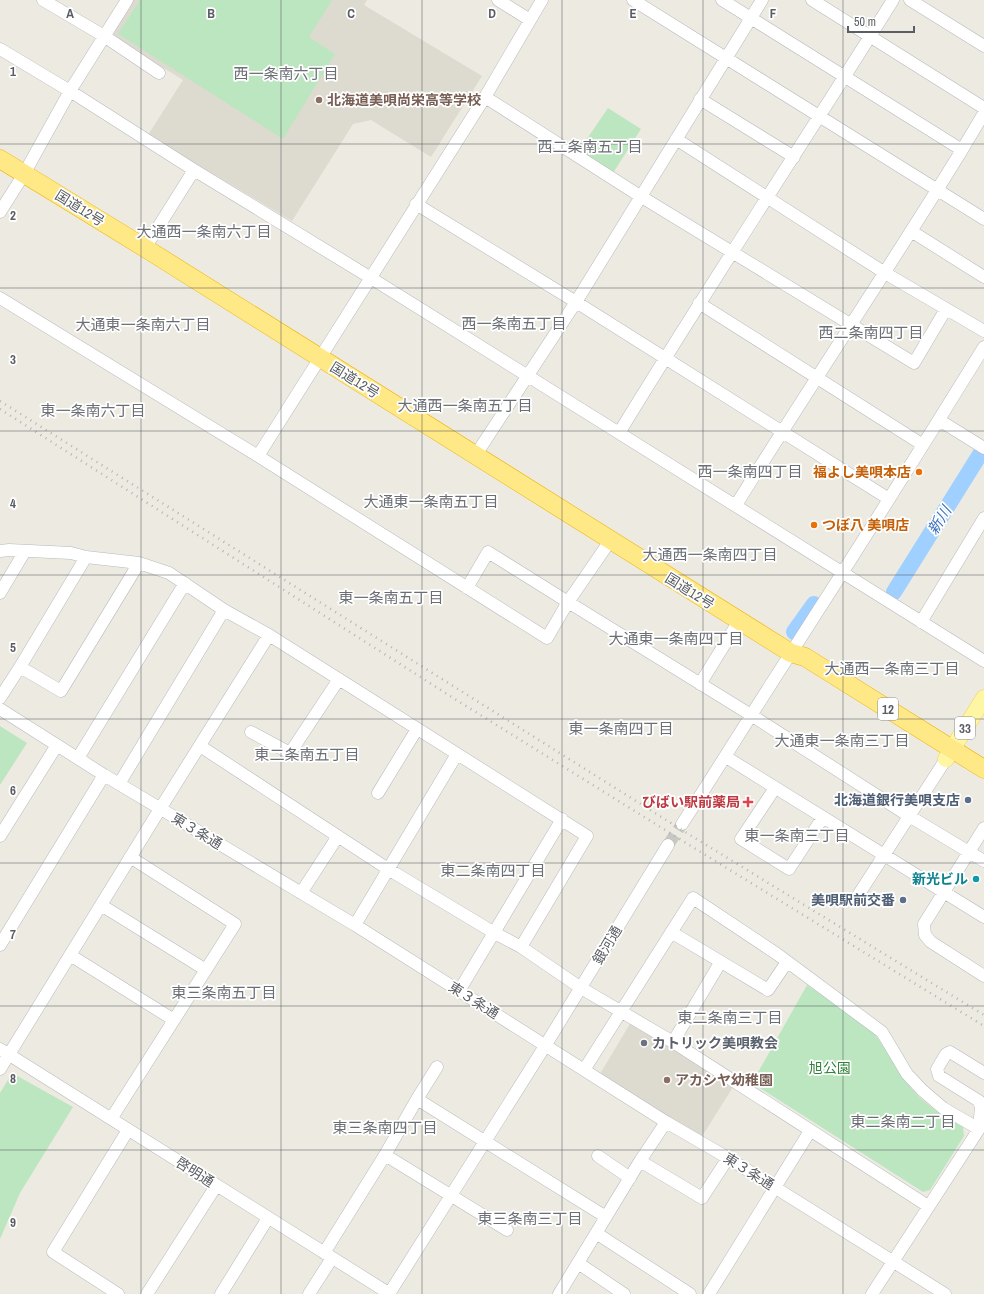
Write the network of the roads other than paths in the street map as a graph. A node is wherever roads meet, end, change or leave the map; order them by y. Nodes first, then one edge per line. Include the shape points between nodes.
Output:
1 (44, 0) edge
2 (127, 0) edge
3 (498, 0) edge
4 (542, 0) edge
5 (633, 0) edge
6 (722, 0) edge
7 (762, 0) edge
8 (812, 0) edge
9 (893, 0) edge
10 (910, 0) edge
11 (751, 18) junction
12 (530, 20) junction
13 (104, 36) junction
14 (870, 36) junction
15 (984, 46) edge
16 (0, 49) edge
17 (725, 58) junction
18 (159, 73) dead end
19 (846, 76) junction
20 (70, 91) junction
21 (485, 97) junction
22 (700, 99) junction
23 (984, 108) edge
24 (984, 113) edge
25 (820, 117) junction
26 (676, 139) junction
27 (962, 150) junction
28 (794, 158) junction
29 (0, 159) edge
30 (194, 170) junction
31 (24, 174) junction
32 (937, 190) junction
33 (640, 196) junction
34 (767, 198) junction
35 (416, 204) junction
36 (0, 212) edge
37 (984, 219) edge
38 (911, 231) junction
39 (145, 248) junction
40 (732, 252) junction
41 (885, 273) junction
42 (984, 277) edge
43 (371, 278) junction
44 (0, 298) edge
45 (576, 302) junction
46 (699, 304) junction
47 (946, 309) junction
48 (852, 324) junction
49 (984, 331) edge
50 (984, 347) edge
51 (319, 358) junction
52 (664, 359) junction
53 (527, 375) junction
54 (817, 377) junction
55 (939, 420) junction
56 (619, 432) junction
57 (781, 432) junction
58 (923, 445) junction
59 (984, 448) edge
60 (258, 456) junction
61 (475, 456) junction
62 (888, 499) junction
63 (736, 505) junction
64 (984, 518) edge
65 (610, 540) junction
66 (0, 551) edge
67 (25, 551) junction
68 (86, 557) junction
69 (139, 564) junction
70 (842, 574) junction
71 (185, 583) junction
72 (467, 588) junction
73 (0, 593) edge
74 (568, 602) junction
75 (224, 610) junction
76 (739, 621) junction
77 (921, 622) junction
78 (269, 635) junction
79 (791, 654) junction
80 (984, 661) edge
81 (20, 667) junction
82 (339, 679) junction
83 (700, 684) junction
84 (0, 698) edge
85 (984, 698) edge
86 (0, 709) edge
87 (751, 715) junction
88 (417, 729) junction
89 (251, 732) dead end
90 (57, 745) junction
91 (200, 746) junction
92 (457, 754) junction
93 (949, 754) junction
94 (726, 757) junction
95 (78, 758) junction
96 (984, 769) edge
97 (104, 775) junction
98 (984, 782) edge
99 (120, 784) junction
100 (775, 788) junction
101 (378, 793) dead end
102 (160, 809) junction
103 (909, 816) junction
104 (823, 817) junction
105 (562, 819) junction
106 (682, 824) tunnel mouth
107 (984, 828) edge
108 (0, 836) edge
109 (338, 836) junction
110 (668, 844) tunnel mouth
111 (969, 852) junction
112 (883, 854) junction
113 (130, 858) junction
114 (984, 861) edge
115 (388, 869) junction
116 (944, 892) junction
117 (301, 893) junction
118 (857, 897) dead end
119 (101, 905) junction
120 (984, 917) edge
121 (355, 926) junction
122 (493, 932) junction
123 (671, 932) junction
124 (0, 945) edge
125 (521, 947) junction
126 (70, 955) junction
127 (720, 962) junction
128 (786, 962) junction
129 (206, 970) junction
130 (984, 976) edge
131 (581, 988) junction
132 (458, 990) junction
133 (622, 1012) junction
134 (174, 1020) junction
135 (673, 1042) junction
136 (545, 1046) junction
137 (4, 1052) edge
138 (437, 1067) dead end
139 (0, 1070) edge
140 (584, 1070) junction
141 (984, 1073) edge
142 (417, 1099) junction
143 (110, 1119) junction
144 (666, 1122) junction
145 (981, 1125) edge
146 (128, 1130) junction
147 (810, 1131) junction
148 (485, 1141) junction
149 (386, 1154) junction
150 (598, 1156) dead end
151 (728, 1158) junction
152 (640, 1161) junction
153 (630, 1178) junction
154 (216, 1186) junction
155 (775, 1188) junction
156 (452, 1196) junction
157 (928, 1206) junction
158 (606, 1217) junction
159 (268, 1218) junction
160 (507, 1230) dead end
161 (596, 1233) junction
162 (328, 1255) junction
163 (893, 1261) junction
164 (578, 1263) junction
165 (118, 1294) edge
166 (147, 1294) edge
167 (221, 1294) edge
168 (309, 1294) edge
169 (389, 1294) edge
170 (559, 1294) edge
171 (624, 1294) edge
172 (690, 1294) edge
173 (709, 1294) edge
174 (872, 1294) edge
175 (945, 1294) edge

1 - 13 street
2 - 13 street
3 - 12 street
4 - 12 street
5 - 17 street
6 - 11 street
7 - 11 street
8 - 14 street
9 - 14 street
10 - 15 street
11 - 17 street
11 - 19 street
12 - 21 street
13 - 18 street
13 - 20 street
14 - 19 street
14 - 23 street
16 - 20 street
17 - 22 street
17 - 25 street
19 - 25 street
19 - 27 street
20 - 30 street
20 - 31 street
21 - 33 street
21 - 35 street
22 - 26 street
22 - 28 street
24 - 27 street
25 - 28 street
25 - 32 street
26 - 33 street
26 - 34 street
27 - 32 street
28 - 34 street
29 - 31 highway, 国道12号 / 12
30 - 39 street
30 - 43 street
31 - 36 street
31 - 39 highway, 国道12号 / 12
32 - 37 street
32 - 38 street
33 - 40 street
33 - 45 street
34 - 40 street
34 - 41 street
35 - 43 street
35 - 45 street
38 - 41 street
38 - 42 street
39 - 51 highway, 国道12号 / 12
40 - 46 street
40 - 48 street
41 - 47 street
41 - 48 street
43 - 51 street
43 - 53 street
44 - 60 street
45 - 52 street
45 - 53 street
46 - 52 street
46 - 54 street
47 - 48 street via 914,363
47 - 49 street
48 - 54 street
50 - 55 street
51 - 60 street
51 - 61 highway, 国道12号 / 12
52 - 56 street
52 - 57 street
53 - 56 street
53 - 61 street
54 - 57 street
54 - 58 street
55 - 58 street
55 - 59 street
56 - 63 street
57 - 62 street
57 - 63 street
58 - 62 street
60 - 72 street
61 - 65 highway, 国道12号 / 12
62 - 70 street
63 - 70 street
64 - 77 street
65 - 74 street
65 - 76 highway, 国道12号 / 12
66 - 67 street
67 - 68 street via 71,553
67 - 73 street
68 - 69 street
68 - 81 street
69 - 71 street via 169,573
69 - 81 street via 61,691
70 - 77 street
70 - 79 street
71 - 75 street
71 - 95 street
72 - 74 street via 547,638
72 - 74 street via 488,552
74 - 83 street
75 - 78 street
75 - 99 street
76 - 79 highway, 国道12号 / 12
76 - 83 street
77 - 80 street
78 - 82 street
78 - 91 street
79 - 87 street
79 - 93 highway, 国道12号 / 12 via 805,657
81 - 84 street
82 - 88 street
82 - 89 street via 290,753
83 - 87 street
85 - 93 main road, 33
86 - 90 street, 東３条通
87 - 94 street
87 - 103 street
88 - 92 street
88 - 101 street
90 - 95 street, 東３条通
90 - 108 street
91 - 102 street
91 - 109 street
92 - 105 street
92 - 115 street
93 - 96 highway, 国道12号 / 12
93 - 98 highway, 国道12号 / 12
93 - 103 street
94 - 100 street
94 - 106 street
95 - 97 street, 東３条通
97 - 99 street, 東３条通
97 - 124 street
99 - 102 street, 東３条通
100 - 104 street
100 - 104 street via 741,839 789,869
102 - 113 street
102 - 117 street, 東３条通
103 - 111 street
103 - 112 street
104 - 112 street
105 - 122 street
105 - 125 street via 587,836
107 - 111 street
109 - 115 street
109 - 117 street
110 - 131 street, 銀河通
111 - 114 street
111 - 116 street
112 - 116 street
112 - 118 street
113 - 119 street
113 - 129 street via 234,924
115 - 121 street
115 - 122 street
116 - 120 street
116 - 130 street via 924,924 925,935 931,942
117 - 121 street, 東３条通
119 - 126 street
119 - 129 street
121 - 132 street, 東３条通
122 - 125 street
122 - 132 street
123 - 127 street
123 - 128 street via 693,898
123 - 133 street
125 - 131 street
126 - 134 street
126 - 137 street
127 - 128 street via 768,990
127 - 135 street
128 - 145 street via 882,1032 907,1074 943,1108
129 - 134 street
131 - 133 street
131 - 136 street, 銀河通
132 - 136 street, 東３条通
133 - 135 street
133 - 140 street
134 - 143 street
135 - 147 street
136 - 140 street, 東３条通
136 - 148 street, 銀河通
137 - 139 street
137 - 143 street, 啓明通
138 - 142 street
140 - 144 street, 東３条通
141 - 145 street via 950,1052 937,1069 939,1076 979,1101
142 - 148 street
142 - 149 street
143 - 146 street, 啓明通
144 - 151 street, 東３条通
144 - 152 street
145 - 157 street
146 - 154 street, 啓明通
146 - 165 street via 53,1252
147 - 155 street
147 - 157 street
148 - 156 street, 銀河通
148 - 158 street
149 - 156 street
149 - 162 street
150 - 153 street
151 - 152 street via 702,1198
151 - 155 street, 東３条通
152 - 153 street
153 - 158 street
154 - 159 street, 啓明通
154 - 166 street
155 - 163 street, 東３条通
155 - 173 street
156 - 160 street
156 - 169 street, 銀河通
157 - 163 street
158 - 161 street
159 - 162 street, 啓明通
159 - 167 street
161 - 164 street
161 - 172 street
162 - 168 street
162 - 169 street, 啓明通
163 - 174 street
163 - 175 street, 東３条通
164 - 170 street
164 - 171 street

